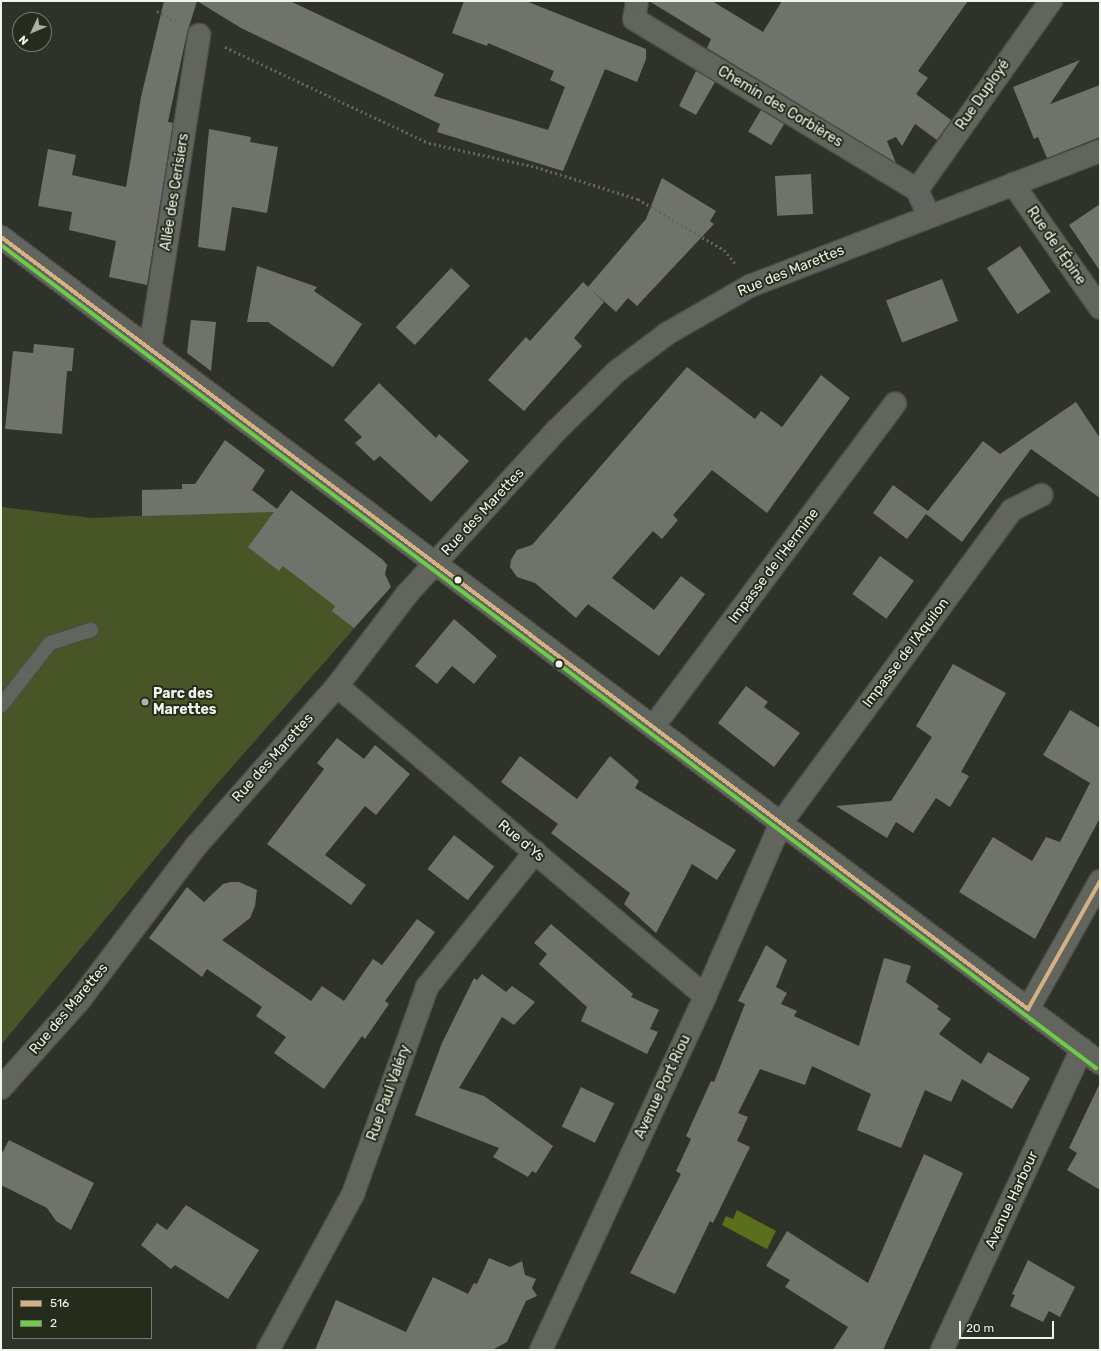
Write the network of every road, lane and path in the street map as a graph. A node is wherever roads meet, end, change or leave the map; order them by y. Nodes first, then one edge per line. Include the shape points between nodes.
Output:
1 (637, 1) edge
2 (1051, 1) edge
3 (157, 11) dead end
4 (200, 35) junction
5 (1100, 150) edge
6 (1013, 184) junction
7 (917, 190) junction
8 (929, 216) junction
9 (1, 238) edge
10 (750, 286) junction
11 (1100, 308) edge
12 (150, 349) junction
13 (895, 404) dead end
14 (1041, 495) dead end
15 (435, 563) junction
16 (90, 630) dead end
17 (338, 686) junction
18 (1, 706) edge
19 (653, 727) junction
20 (781, 823) junction
21 (535, 852) junction
22 (1100, 881) edge
23 (705, 996) junction
24 (1028, 1009) junction
25 (1082, 1049) junction
26 (1100, 1063) edge
27 (1, 1088) edge
28 (268, 1350) edge
29 (541, 1350) edge
30 (942, 1350) edge

1 - 7 street, Chemin des Corbières via 634,19
2 - 7 street, Rue Duployé
3 - 4 path
4 - 10 path via 430,143 536,168 638,199 724,250 741,270
4 - 12 street, Allée des Cerisiers
5 - 6 street, Rue des Marettes
6 - 8 street, Rue des Marettes
6 - 11 street, Rue de l'Épine
7 - 8 street
8 - 10 street, Rue des Marettes
9 - 12 street
10 - 15 street, Rue des Marettes via 674,329 640,351 616,372 556,432
12 - 15 street
13 - 19 street, Impasse de l'Hermine
14 - 20 street, Impasse de l'Aquilon via 1012,510
15 - 17 street, Rue des Marettes via 407,594
15 - 19 street
16 - 18 lane via 50,643
17 - 21 street, Rue d'Ys
17 - 27 street, Rue des Marettes via 196,846 78,1002
19 - 20 street
20 - 23 street, Avenue Port Riou
20 - 24 street
21 - 23 street, Rue d'Ys
21 - 28 street, Rue Paul Valéry via 427,987 353,1194
22 - 24 street
23 - 29 street, Avenue Port Riou
24 - 25 street
25 - 26 street
25 - 30 street, Avenue Harbour

